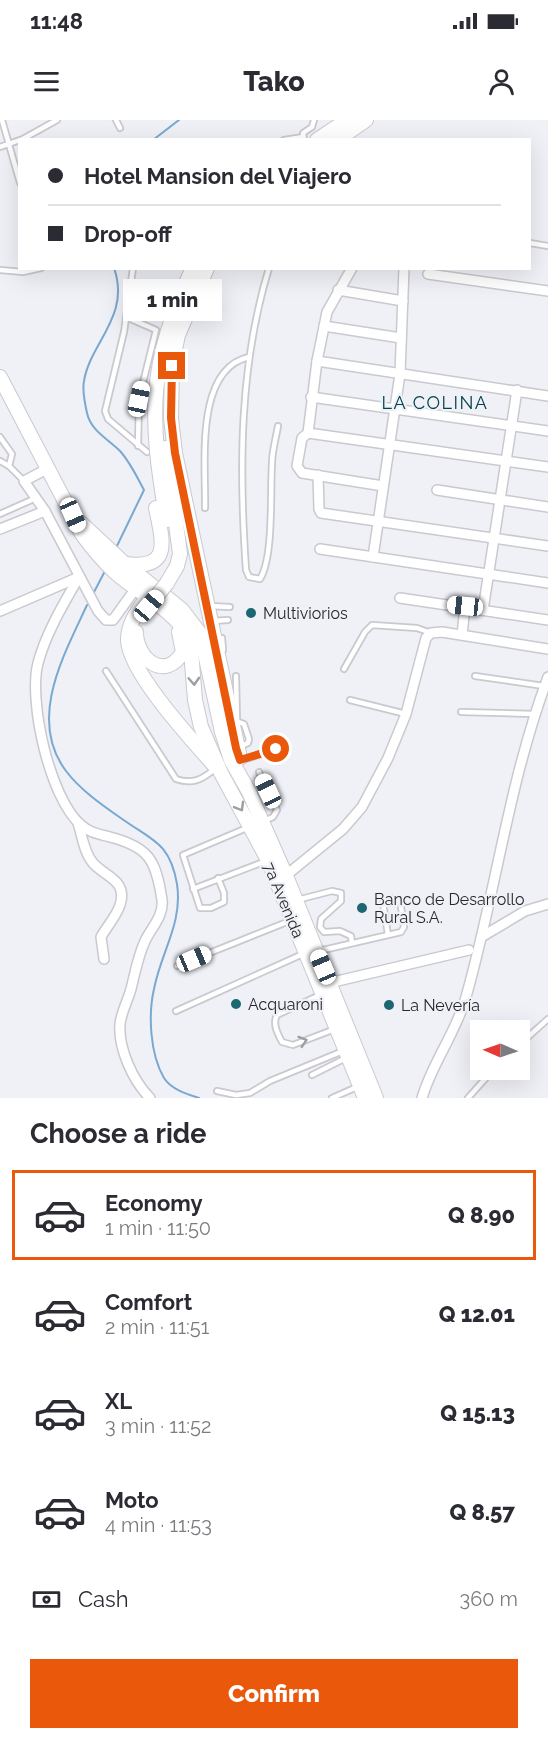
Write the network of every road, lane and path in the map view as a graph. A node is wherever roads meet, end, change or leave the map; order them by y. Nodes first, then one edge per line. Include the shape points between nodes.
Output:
1 (2, 120) edge
2 (57, 120) edge
3 (116, 120) edge
4 (314, 120) edge
5 (346, 120) edge
6 (366, 120) edge
7 (120, 128) dead end
8 (24, 138) edge
9 (303, 138) edge
10 (320, 138) edge
11 (339, 138) edge
12 (18, 141) edge
13 (9, 144) junction
14 (0, 147) edge
15 (18, 176) edge
16 (531, 243) edge
17 (548, 246) edge
18 (0, 270) edge
19 (32, 270) edge
20 (133, 270) edge
21 (192, 270) edge
22 (206, 270) edge
23 (269, 270) edge
24 (351, 270) edge
25 (404, 270) edge
26 (428, 274) dead end
27 (338, 290) junction
28 (548, 291) edge
29 (403, 301) junction
30 (126, 317) junction
31 (324, 326) junction
32 (401, 338) junction
33 (249, 357) junction
34 (317, 361) junction
35 (172, 366) junction
36 (157, 372) junction
37 (400, 374) junction
38 (2, 385) edge
39 (517, 390) junction
40 (548, 396) edge
41 (311, 397) junction
42 (394, 409) junction
43 (512, 425) junction
44 (278, 426) dead end
45 (548, 431) edge
46 (308, 433) junction
47 (0, 437) edge
48 (389, 445) junction
49 (142, 448) junction
50 (0, 461) edge
51 (506, 461) junction
52 (9, 466) junction
53 (548, 467) edge
54 (48, 469) junction
55 (318, 475) junction
56 (24, 481) junction
57 (383, 486) junction
58 (437, 490) dead end
59 (37, 498) junction
60 (500, 501) junction
61 (548, 507) edge
62 (205, 508) dead end
63 (45, 511) junction
64 (0, 514) edge
65 (378, 521) junction
66 (0, 529) edge
67 (494, 539) junction
68 (548, 546) edge
69 (320, 549) dead end
70 (373, 557) junction
71 (122, 566) junction
72 (488, 574) junction
73 (80, 577) junction
74 (164, 581) junction
75 (548, 583) edge
76 (136, 588) junction
77 (400, 598) dead end
78 (146, 604) junction
79 (206, 606) junction
80 (465, 606) junction
81 (230, 608) dead end
82 (483, 610) junction
83 (0, 611) edge
84 (174, 619) junction
85 (228, 620) dead end
86 (548, 620) edge
87 (209, 621) junction
88 (431, 633) junction
89 (462, 635) junction
90 (222, 638) dead end
91 (548, 649) edge
92 (218, 663) junction
93 (344, 669) dead end
94 (106, 671) dead end
95 (236, 676) dead end
96 (475, 676) dead end
97 (546, 682) edge
98 (350, 700) dead end
99 (461, 712) dead end
100 (406, 714) junction
101 (535, 714) junction
102 (234, 720) junction
103 (276, 749) dead end
104 (238, 754) junction
105 (219, 771) junction
106 (259, 772) dead end
107 (249, 792) junction
108 (78, 823) junction
109 (257, 824) junction
110 (268, 860) junction
111 (218, 878) junction
112 (281, 879) junction
113 (193, 889) junction
114 (295, 900) junction
115 (548, 904) edge
116 (292, 920) junction
117 (388, 935) junction
118 (483, 936) junction
119 (352, 943) junction
120 (469, 950) dead end
121 (311, 952) junction
122 (104, 959) dead end
123 (177, 966) dead end
124 (326, 988) junction
125 (176, 1011) dead end
126 (548, 1018) edge
127 (336, 1029) junction
128 (530, 1035) edge
129 (347, 1053) junction
130 (312, 1074) dead end
131 (484, 1080) edge
132 (217, 1090) dead end
133 (362, 1092) edge
134 (150, 1098) edge
135 (332, 1098) edge
136 (376, 1098) edge
137 (422, 1098) edge
138 (468, 1098) edge

1 - 13 lane
2 - 8 lane
3 - 7 lane
4 - 9 lane
5 - 10 main road
6 - 11 main road
12 - 13 lane
13 - 14 lane
13 - 15 lane
16 - 17 lane
18 - 19 lane
20 - 30 lane
21 - 36 main road via 170,322
22 - 35 main road via 178,335
23 - 33 lane
24 - 27 street
25 - 29 street
26 - 28 street
27 - 29 street
27 - 31 street
29 - 32 street
30 - 49 lane via 105,411 108,419
30 - 49 lane via 156,330 139,399
31 - 32 street
31 - 34 street
32 - 37 street
33 - 44 lane via 241,495 246,570 255,580 263,575 265,564
33 - 62 lane via 227,368 210,400
34 - 37 street
34 - 41 street
35 - 74 main road via 164,426 180,554
35 - 79 main road via 175,453
36 - 49 main road
36 - 74 main road via 153,432 172,548
37 - 39 street
37 - 42 street
38 - 54 main road
39 - 40 street
39 - 43 street
41 - 42 street
41 - 46 street
42 - 43 street
42 - 48 street
43 - 45 street
43 - 51 street
46 - 48 street
46 - 55 street via 302,438 297,466 302,473
47 - 52 lane via 12,454
48 - 51 street
48 - 57 street
49 - 71 main road via 162,549 155,562
50 - 52 lane
51 - 53 street
51 - 60 street
52 - 56 lane
54 - 56 street
54 - 71 main road via 82,534
55 - 57 street
55 - 65 street via 320,512
56 - 59 street
57 - 65 street
58 - 60 street
59 - 63 street
59 - 64 lane
60 - 61 street
60 - 67 street
63 - 66 street
63 - 73 street
65 - 67 street
65 - 70 street
67 - 68 street
67 - 72 street
69 - 70 street
70 - 72 street
71 - 76 main road
71 - 107 main road via 177,605 195,624 205,650 231,760
72 - 75 street
72 - 82 street
73 - 76 street via 98,611 108,621 116,617
73 - 83 street
73 - 108 street via 45,643 36,684 51,774
74 - 78 main road, bridge
76 - 84 main road
77 - 80 street
78 - 84 main road via 137,643 150,663 170,665 183,652
78 - 105 main road via 130,629 131,656 146,681
79 - 81 lane
79 - 87 main road
80 - 82 street
80 - 89 street
82 - 86 street
84 -> 105 main road via 190,638 197,714
85 - 87 lane
87 - 92 main road
88 - 89 street
88 - 93 lane via 417,628 372,625
88 - 100 street via 426,638
89 - 91 street
90 - 92 lane via 225,659
92 - 102 main road
94 - 105 lane via 176,779 188,783
95 - 102 lane
96 - 97 lane
97 - 101 street
98 - 100 lane
99 - 101 lane
100 - 112 street via 388,758 357,814
101 - 118 street via 516,776
102 - 104 main road
103 - 104 lane
104 - 107 main road
105 -> 109 main road, 7a Avenida
106 - 109 lane via 277,810 273,817
107 - 109 main road, 7a Avenida
108 - 122 street via 93,863 116,879 121,891 117,914 101,938
108 - 134 street via 89,832 141,848 148,855 156,877 161,911 142,950 120,1023 121,1047
109 - 110 main road, 7a Avenida
109 - 112 main road, 7a Avenida
109 - 113 lane via 183,855
110 - 111 lane
110 - 112 main road, 7a Avenida
111 - 113 lane
111 - 113 lane via 224,902 211,908 200,908
112 - 114 main road, 7a Avenida
112 - 116 main road, 7a Avenida
114 - 119 lane via 332,891 341,893 341,901 321,919 320,927 324,932 345,932
114 - 121 main road, 7a Avenida
115 - 118 street via 525,911
116 - 121 main road, 7a Avenida
116 - 123 lane
117 - 117 lane via 401,932 404,927 400,900 395,898 383,903
117 - 119 lane
118 - 137 street via 465,1000
119 - 121 lane
120 - 124 street
121 - 124 main road, 7a Avenida
121 - 125 lane
124 - 127 main road, 7a Avenida
124 -> 127 lane via 277,1015 274,1021 282,1042 293,1045
124 - 136 main road, 7a Avenida
126 - 128 lane
127 - 129 main road, 7a Avenida
129 - 130 lane
129 - 132 lane via 270,1081 250,1093 236,1095
129 - 133 main road, 7a Avenida
131 - 138 lane
133 - 135 lane

